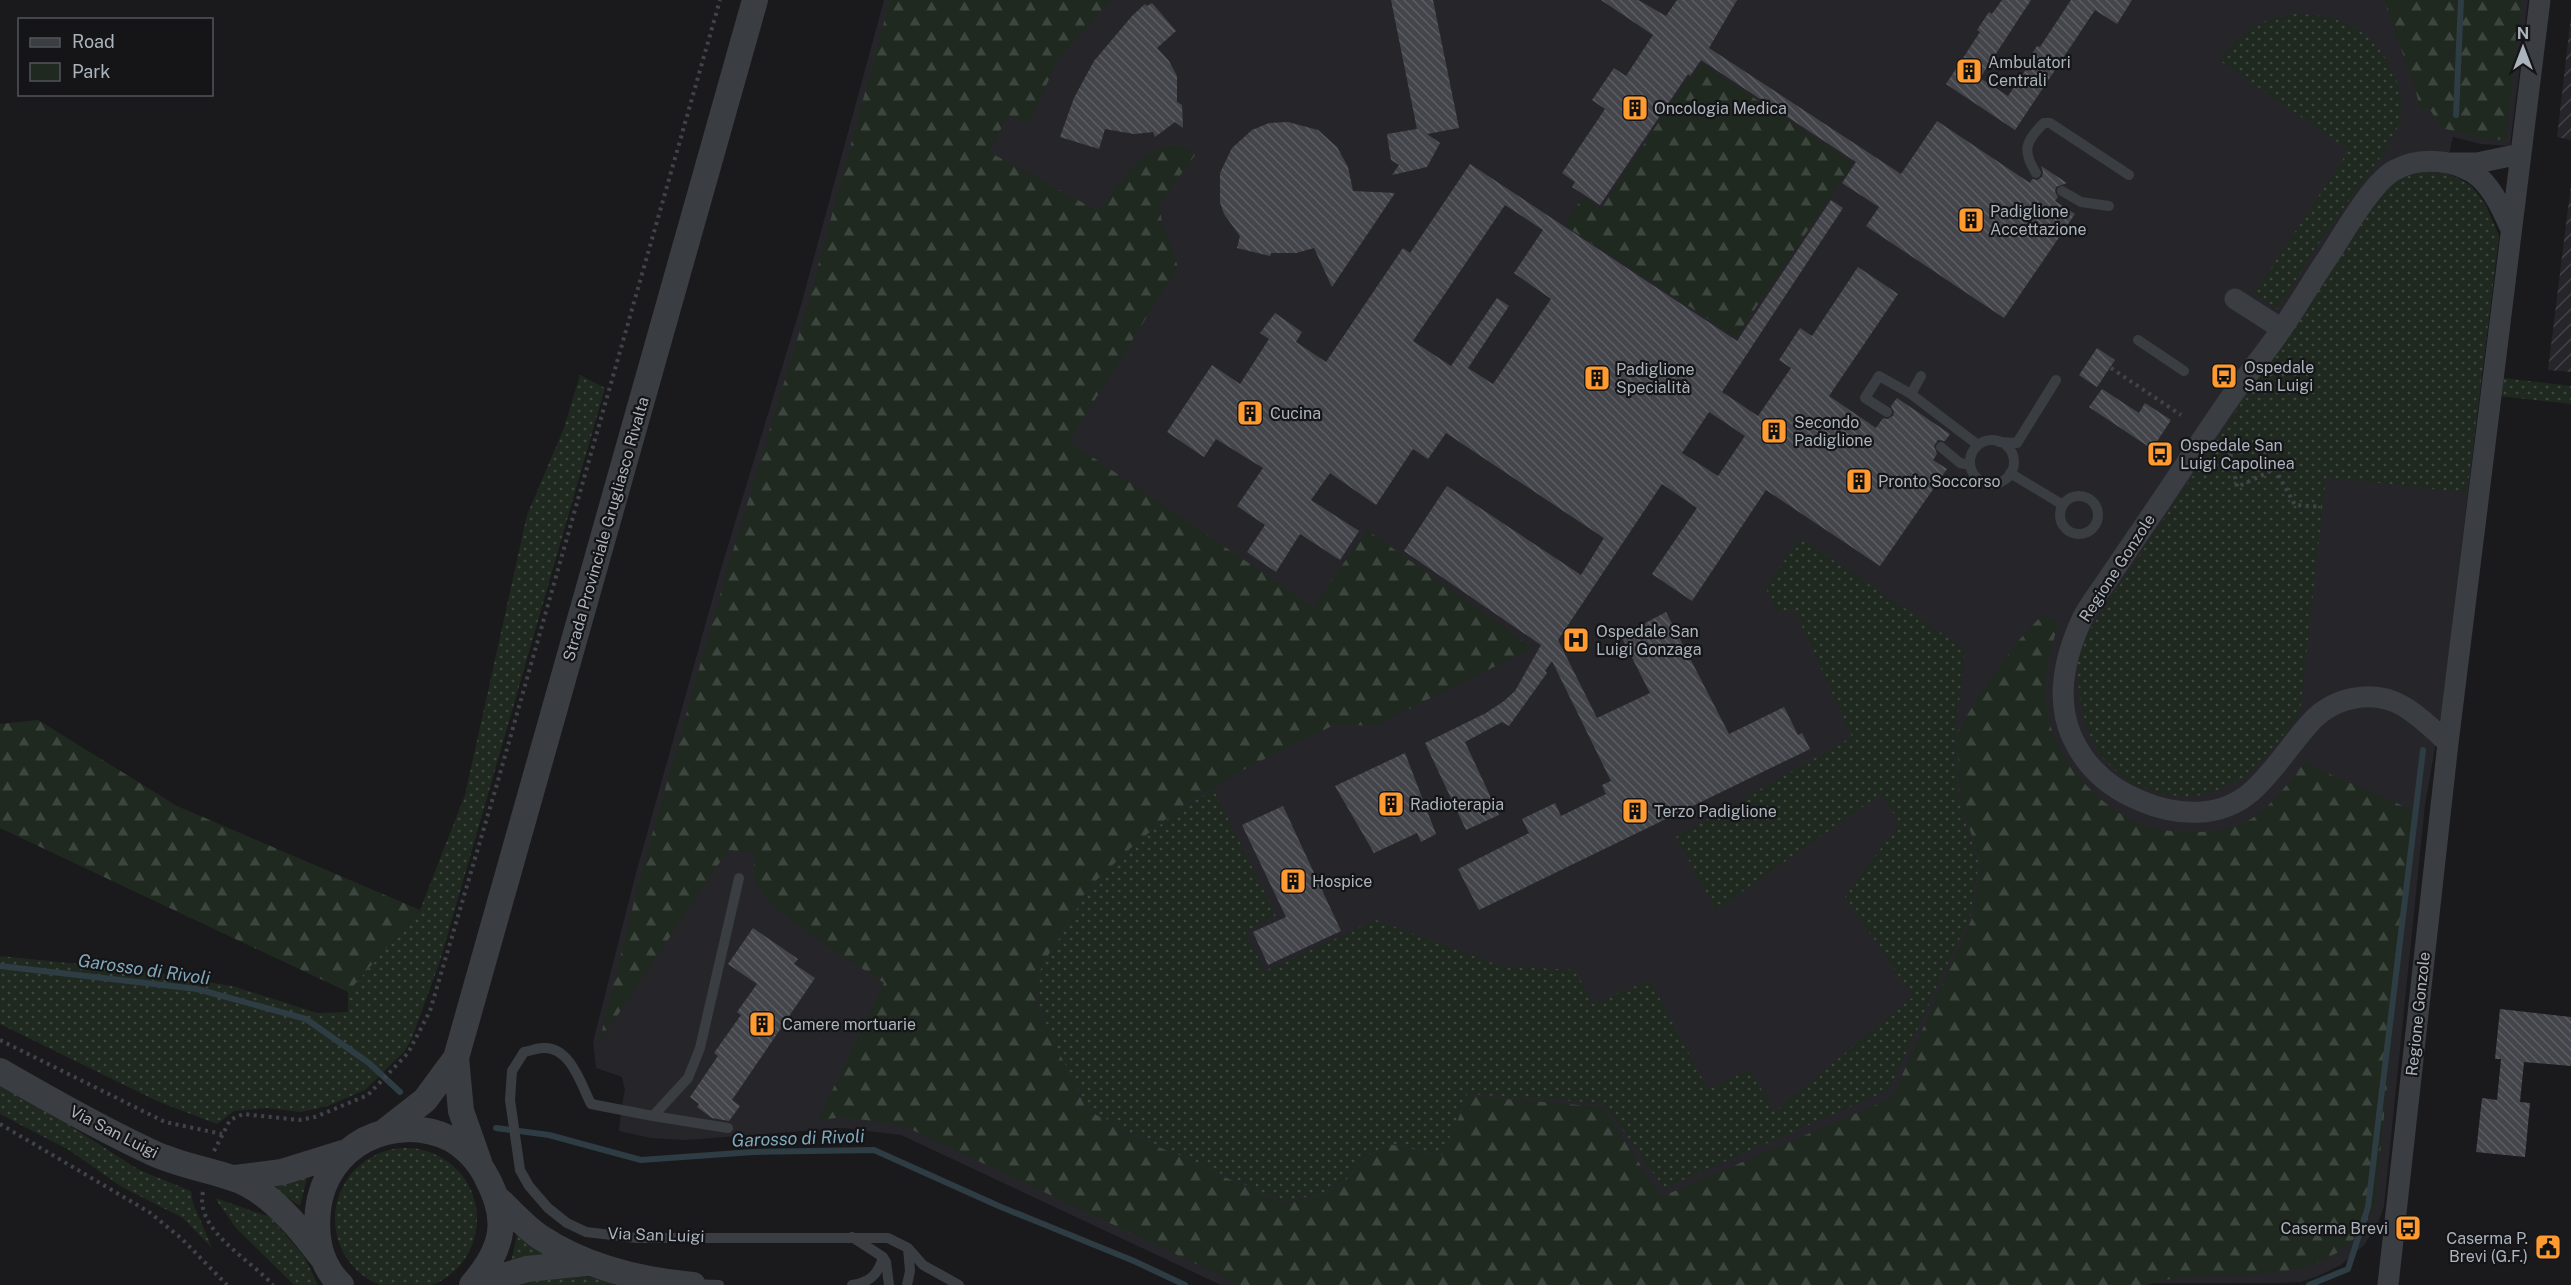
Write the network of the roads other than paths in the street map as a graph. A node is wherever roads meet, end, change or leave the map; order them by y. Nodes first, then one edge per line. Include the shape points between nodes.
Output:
1 (755, 0) edge
2 (2540, 0) edge
3 (2520, 154) junction
4 (2449, 163) junction
5 (2036, 173) dead end
6 (2129, 175) dead end
7 (2062, 191) dead end
8 (2109, 206) dead end
9 (2510, 227) junction
10 (2235, 298) dead end
11 (2282, 330) junction
12 (2138, 340) dead end
13 (2184, 370) dead end
14 (1921, 376) dead end
15 (2056, 380) dead end
16 (1911, 394) junction
17 (1887, 412) dead end
18 (1999, 442) junction
19 (1978, 445) junction
20 (1941, 447) dead end
21 (1970, 465) junction
22 (2010, 473) junction
23 (2063, 505) dead end
24 (2448, 743) junction
25 (739, 878) dead end
26 (456, 1058) junction
27 (0, 1071) edge
28 (652, 1116) junction
29 (728, 1128) dead end
30 (384, 1132) junction
31 (343, 1154) junction
32 (480, 1163) junction
33 (235, 1178) junction
34 (499, 1200) junction
35 (852, 1237) junction
36 (908, 1248) junction
37 (883, 1257) junction
38 (322, 1258) junction
39 (586, 1263) junction
40 (341, 1285) edge
41 (472, 1285) edge
42 (688, 1285) edge
43 (719, 1285) edge
44 (852, 1285) edge
45 (889, 1285) edge
46 (907, 1285) edge
47 (959, 1285) edge
48 (2388, 1285) edge

1 - 26 street, Strada Provinciale Grugliasco Rivalta
2 - 3 street, Regione Gonzole
3 - 4 street, Regione Gonzole via 2477,163
3 - 9 street, Regione Gonzole
4 - 9 street, Regione Gonzole via 2479,177 2497,199
4 - 11 street, Regione Gonzole via 2419,161 2392,170 2372,193
5 - 6 lane via 2026,148 2034,133 2044,123 2050,123
7 - 8 lane via 2081,202
9 - 24 street, Regione Gonzole
10 - 11 street
11 - 24 street, Regione Gonzole via 2231,396 2083,617 2063,682 2063,706 2073,741 2103,780 2154,807 2184,813 2206,812 2250,793 2320,713 2347,699 2376,699 2401,705
12 - 13 lane
14 - 16 lane
15 - 18 lane via 2017,443
16 - 17 lane via 1879,376 1865,398
16 - 19 lane
18 - 19 lane
18 - 22 lane via 2012,455
19 - 21 lane via 1972,451
20 - 21 lane via 1960,463
21 - 22 lane via 1983,482 1998,483
22 - 23 lane
24 - 48 street, Regione Gonzole
25 - 28 lane via 700,1048 688,1078
26 - 30 street, Strada Provinciale Grugliasco Rivalta via 425,1100
26 - 32 street, Strada Provinciale Grugliasco Rivalta via 461,1111
27 - 33 street, Via San Luigi via 154,1154
28 - 29 lane
28 - 35 lane, Via San Luigi via 591,1104 571,1064 561,1053 545,1047 524,1052 512,1071 510,1100 520,1170 548,1208 586,1232 637,1238
30 - 31 street via 362,1140
30 - 32 street via 422,1131 452,1139
31 - 33 street, Via San Luigi via 282,1172
31 - 38 street via 319,1197 316,1230
32 - 34 street, Strada Provinciale Grugliasco Rivalta
33 - 38 street, Via San Luigi via 287,1214
34 - 39 street via 539,1237
34 - 41 street via 501,1224 496,1249
35 - 36 lane, Via San Luigi via 888,1238
35 - 37 lane
36 - 46 lane
36 - 47 lane, Via San Luigi via 922,1265
37 - 44 lane via 875,1276
37 - 45 lane
38 - 40 street, Via San Luigi
39 - 41 street via 528,1269
39 - 42 street
42 - 43 lane

